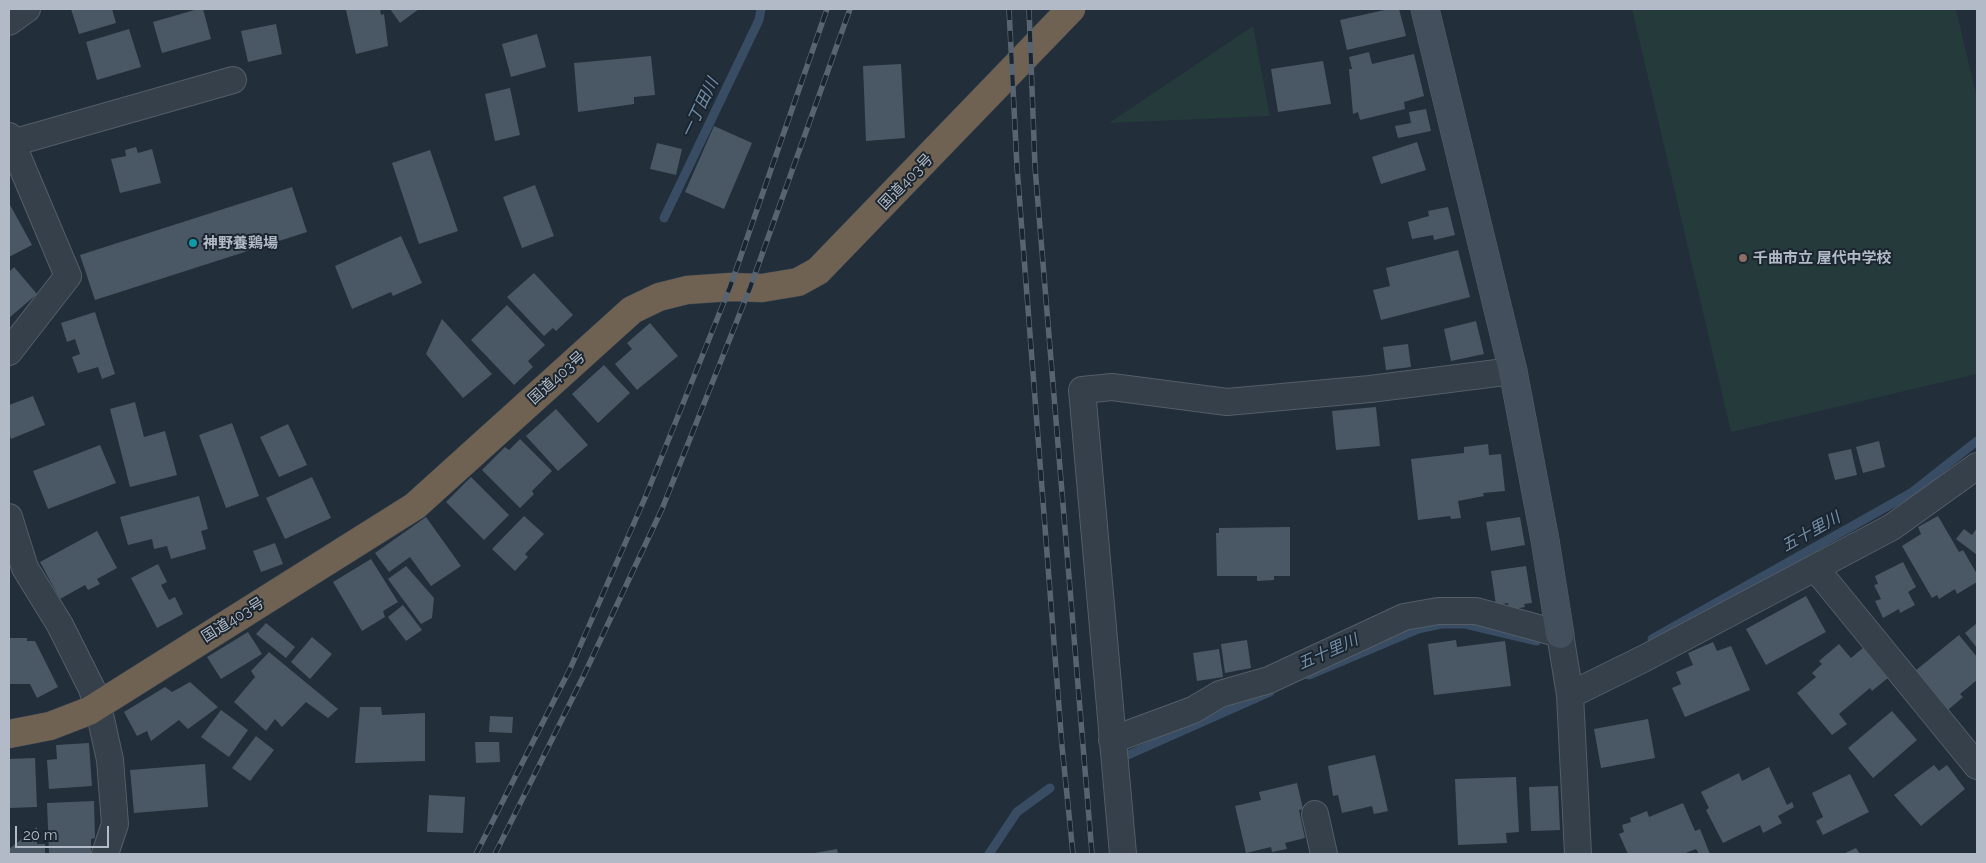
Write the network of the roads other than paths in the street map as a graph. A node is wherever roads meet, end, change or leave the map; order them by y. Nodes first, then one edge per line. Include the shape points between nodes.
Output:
1 (27, 9) edge
2 (1425, 9) edge
3 (1064, 12) edge
4 (9, 22) edge
5 (233, 80) dead end
6 (10, 139) edge
7 (9, 352) edge
8 (1513, 371) junction
9 (1975, 472) edge
10 (9, 517) edge
11 (1816, 569) junction
12 (1560, 634) junction
13 (1570, 695) junction
14 (97, 706) junction
15 (9, 734) edge
16 (1112, 740) junction
17 (1977, 766) edge
18 (1316, 814) dead end
19 (105, 854) edge
20 (1123, 854) edge
21 (1324, 854) edge
22 (1578, 854) edge

1 - 4 street
2 - 8 street
3 - 14 highway, 国道403号 via 818,272 798,282 762,288 687,290 632,310 415,506
5 - 6 street
6 - 7 street via 68,276
8 - 12 street
8 - 16 street via 1227,402 1112,387 1082,390
9 - 11 street via 1892,527
10 - 14 street via 25,568 60,625 92,689
11 - 13 street
11 - 17 street
12 - 13 street
12 - 16 street via 1476,611 1438,611 1404,617 1268,680 1220,694 1193,710
13 - 22 street
14 - 15 highway, 国道403号 via 50,726
14 - 19 street via 110,760 116,824
16 - 20 street
18 - 21 street

